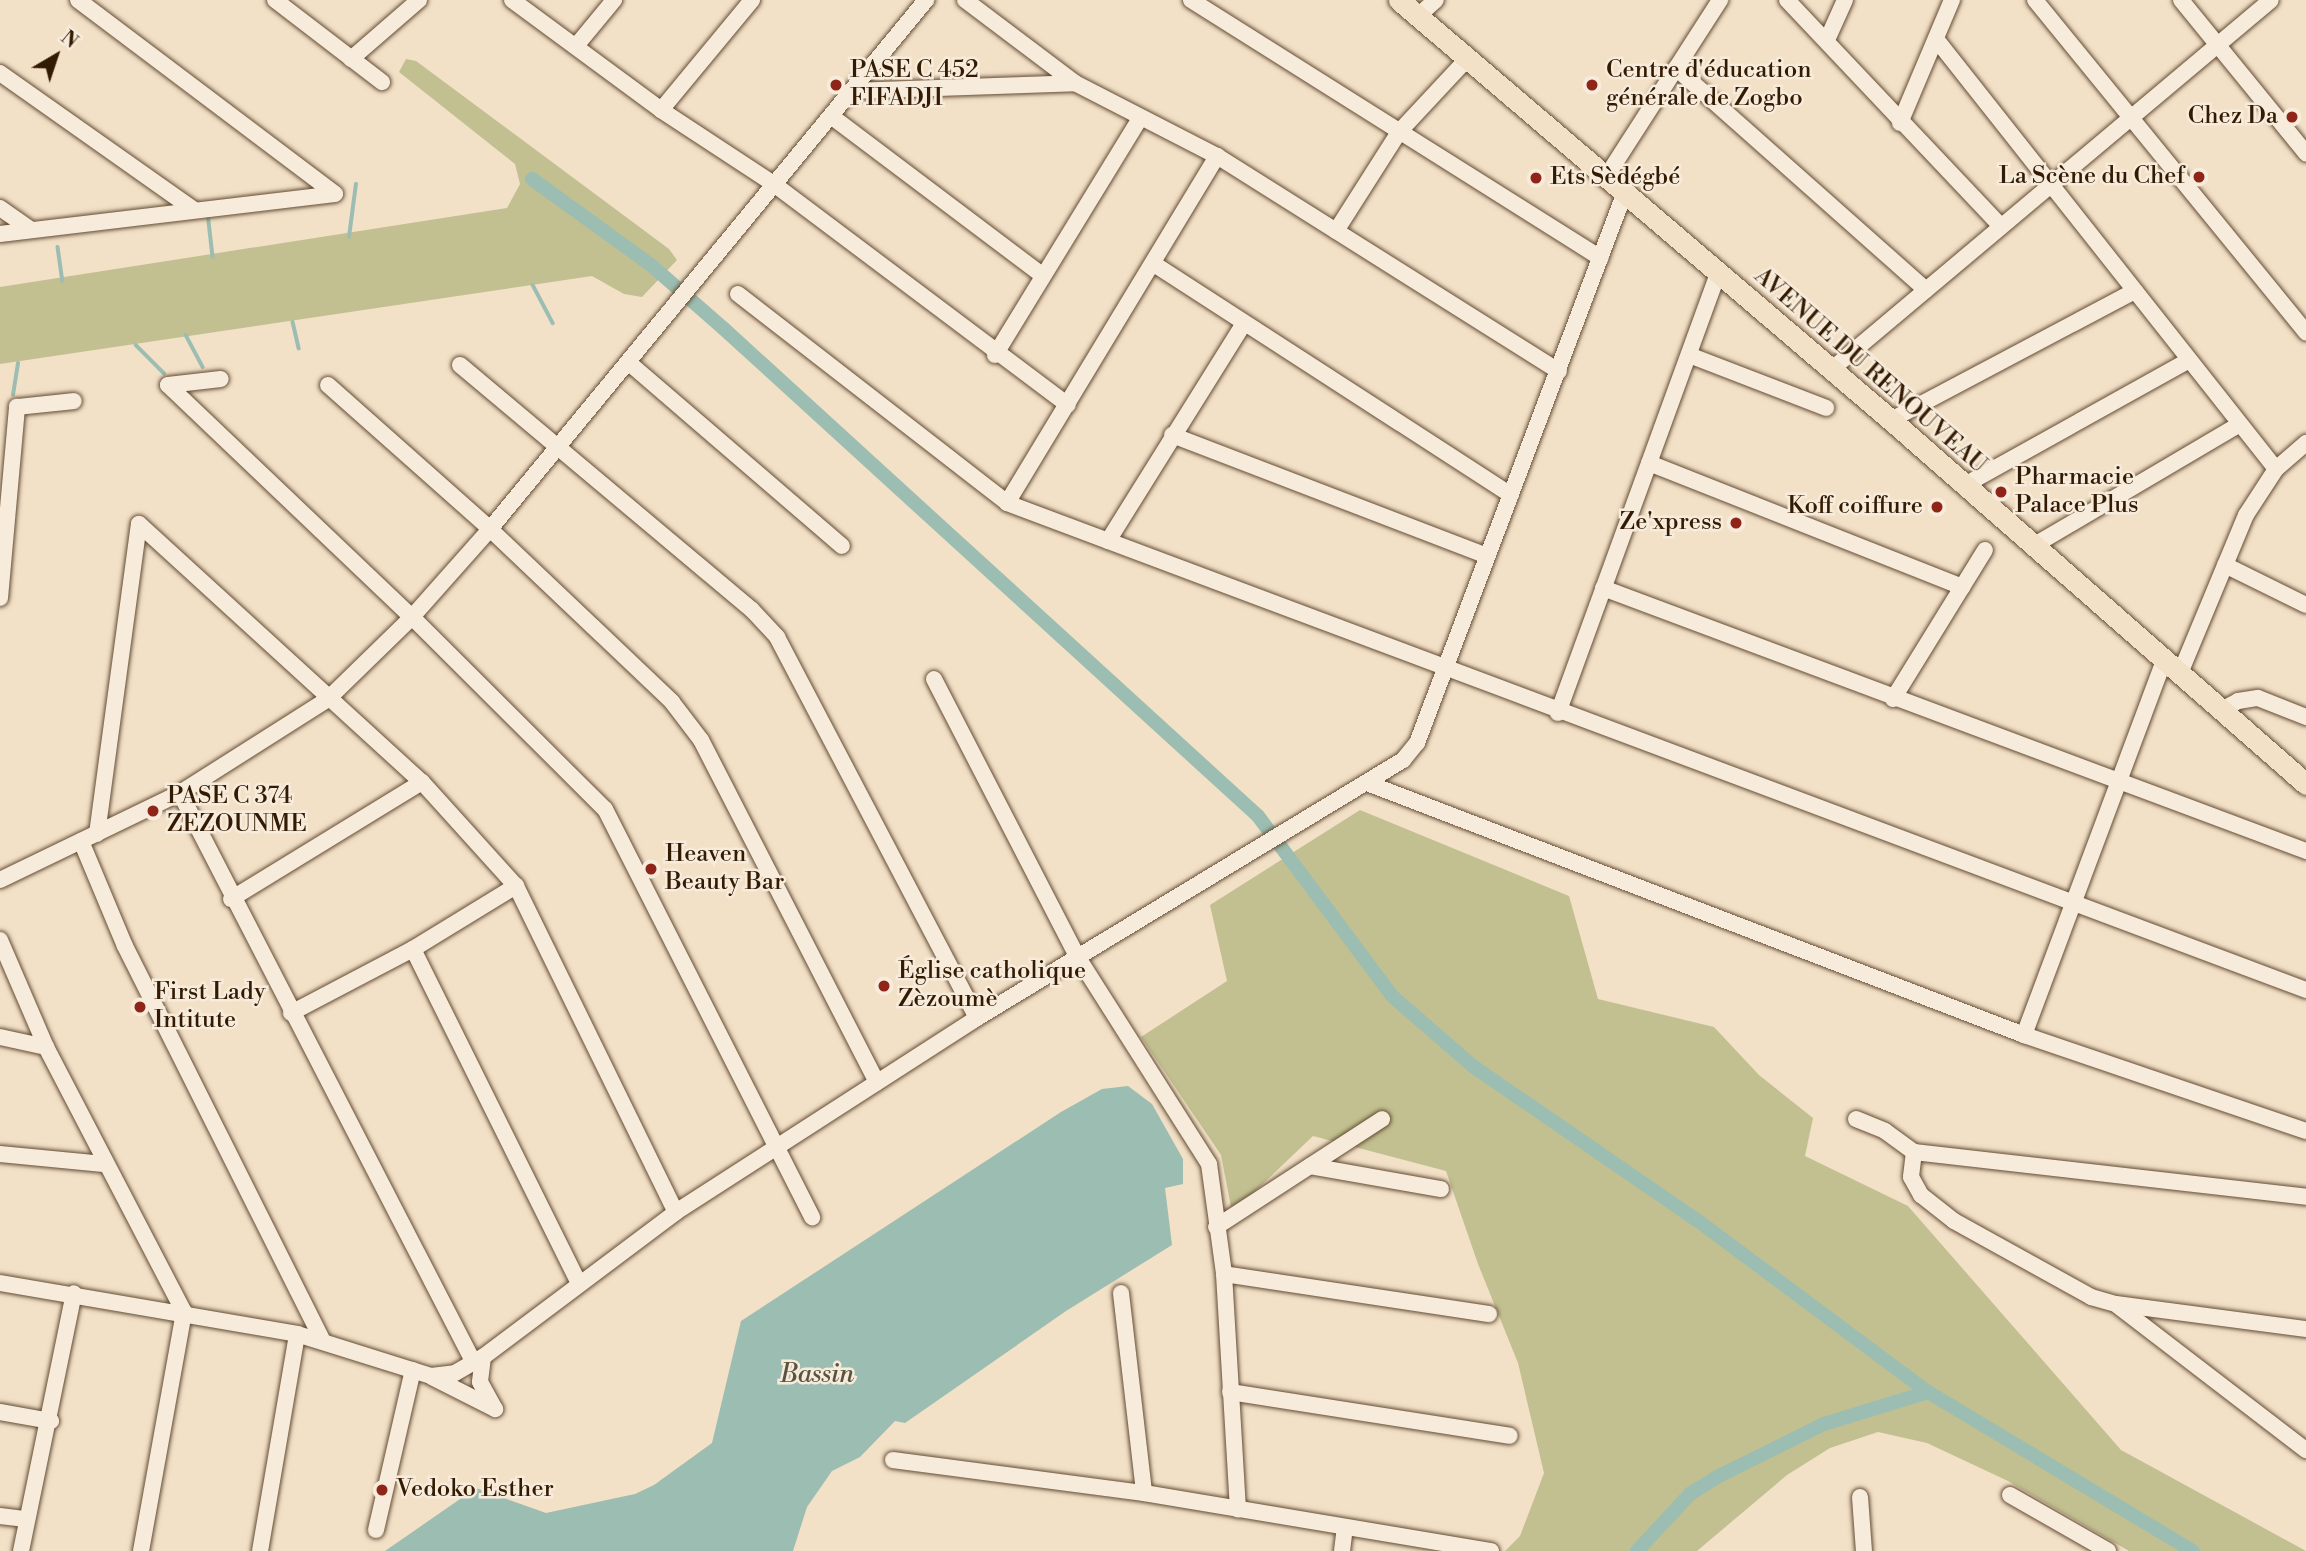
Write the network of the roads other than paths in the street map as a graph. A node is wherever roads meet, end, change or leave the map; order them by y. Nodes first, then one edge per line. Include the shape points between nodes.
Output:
1 (78, 0) edge
2 (275, 0) edge
3 (419, 0) edge
4 (512, 0) edge
5 (614, 0) edge
6 (751, 0) edge
7 (926, 0) edge
8 (965, 0) edge
9 (1191, 0) edge
10 (1399, 0) edge
11 (1436, 0) edge
12 (1720, 0) edge
13 (1787, 0) edge
14 (1845, 0) edge
15 (1952, 0) edge
16 (2035, 0) edge
17 (2181, 0) edge
18 (2271, 0) edge
19 (1418, 16) junction
20 (1936, 39) junction
21 (1827, 40) junction
22 (2218, 44) junction
23 (576, 46) junction
24 (1468, 58) junction
25 (352, 59) junction
26 (1676, 68) junction
27 (0, 74) edge
28 (382, 82) dead end
29 (1075, 83) junction
30 (851, 91) junction
31 (661, 110) junction
32 (831, 116) junction
33 (2131, 117) junction
34 (1140, 118) junction
35 (1900, 123) junction
36 (1399, 132) junction
37 (2306, 153) edge
38 (1217, 156) junction
39 (1606, 177) junction
40 (2053, 183) junction
41 (775, 185) junction
42 (1625, 192) junction
43 (0, 208) edge
44 (194, 210) junction
45 (2001, 226) junction
46 (31, 230) junction
47 (1336, 231) junction
48 (0, 233) edge
49 (1601, 258) junction
50 (1154, 264) junction
51 (1042, 275) junction
52 (1718, 275) junction
53 (1926, 289) junction
54 (2135, 291) junction
55 (738, 294) dead end
56 (1244, 323) junction
57 (2306, 332) edge
58 (995, 355) junction
59 (1689, 355) junction
60 (2189, 360) junction
61 (628, 362) junction
62 (460, 365) dead end
63 (1832, 369) junction
64 (1559, 371) junction
65 (221, 379) dead end
66 (328, 385) dead end
67 (74, 401) dead end
68 (1068, 405) junction
69 (1826, 408) dead end
70 (1891, 420) junction
71 (2240, 424) junction
72 (1172, 435) junction
73 (2306, 443) edge
74 (559, 444) junction
75 (1649, 463) junction
76 (2276, 469) junction
77 (1963, 486) junction
78 (1511, 495) junction
79 (1007, 503) junction
80 (490, 529) junction
81 (1108, 541) junction
82 (842, 546) dead end
83 (2033, 547) junction
84 (1985, 550) dead end
85 (1487, 556) junction
86 (2225, 565) junction
87 (1962, 587) junction
88 (1603, 588) junction
89 (0, 598) edge
90 (2306, 605) edge
91 (412, 617) junction
92 (2173, 664) junction
93 (1444, 670) junction
94 (933, 679) dead end
95 (328, 699) junction
96 (1893, 699) junction
97 (2225, 709) junction
98 (1558, 713) junction
99 (2306, 717) edge
100 (422, 782) junction
101 (1367, 783) junction
102 (2118, 783) junction
103 (2306, 784) edge
104 (180, 793) junction
105 (96, 834) junction
106 (81, 841) junction
107 (2306, 851) edge
108 (0, 880) edge
109 (516, 886) junction
110 (231, 899) junction
111 (2073, 903) junction
112 (0, 940) edge
113 (414, 949) junction
114 (1077, 956) junction
115 (2306, 990) edge
116 (291, 1013) junction
117 (977, 1018) junction
118 (2024, 1035) junction
119 (0, 1037) edge
120 (46, 1047) junction
121 (877, 1082) junction
122 (1382, 1119) dead end
123 (1856, 1119) dead end
124 (2306, 1131) edge
125 (775, 1148) junction
126 (1914, 1152) junction
127 (0, 1154) edge
128 (104, 1164) junction
129 (1310, 1166) junction
130 (1441, 1189) dead end
131 (2306, 1198) edge
132 (676, 1212) junction
133 (812, 1217) dead end
134 (1216, 1227) junction
135 (1224, 1275) junction
136 (578, 1282) junction
137 (0, 1283) edge
138 (74, 1293) junction
139 (1121, 1293) dead end
140 (2116, 1304) junction
141 (184, 1312) junction
142 (1489, 1314) dead end
143 (2306, 1329) edge
144 (297, 1334) junction
145 (323, 1341) junction
146 (478, 1360) junction
147 (413, 1370) junction
148 (431, 1376) junction
149 (1230, 1392) junction
150 (0, 1412) edge
151 (51, 1420) junction
152 (1510, 1436) dead end
153 (2306, 1450) edge
154 (892, 1460) dead end
155 (1144, 1493) junction
156 (2010, 1495) dead end
157 (1860, 1497) dead end
158 (1238, 1510) junction
159 (0, 1516) edge
160 (24, 1519) junction
161 (1345, 1528) junction
162 (376, 1530) dead end
163 (21, 1551) edge
164 (141, 1551) edge
165 (260, 1551) edge
166 (1342, 1551) edge
167 (1491, 1551) edge
168 (1864, 1551) edge
169 (2108, 1551) edge

1 - 44 street via 335,194
2 - 25 street
3 - 25 street
4 - 23 street
5 - 23 street
6 - 31 street
7 - 30 street
8 - 29 street
9 - 36 street
10 - 19 main road, AVENUE DU RENOUVEAU
11 - 19 street
12 - 26 street
13 - 21 street
14 - 21 street
15 - 20 street
16 - 33 street
17 - 22 street
18 - 22 street
19 - 24 main road, AVENUE DU RENOUVEAU
20 - 35 street
20 - 40 street
21 - 35 street
22 - 33 street
22 - 37 street
23 - 31 street
24 - 36 street
24 - 39 main road, AVENUE DU RENOUVEAU
25 - 28 street
26 - 39 street
26 - 53 street
27 - 44 street
29 - 30 street
29 - 34 street
30 - 32 street
31 - 41 street
32 - 41 street
32 - 51 street
33 - 40 street
33 - 57 street
34 - 38 street
34 - 51 street
35 - 45 street
36 - 47 street
36 - 49 street
38 - 47 street
38 - 50 street
39 - 42 main road, AVENUE DU RENOUVEAU
40 - 45 street
40 - 54 street
41 - 58 street
41 - 61 street
42 - 49 street
42 - 52 main road, AVENUE DU RENOUVEAU
43 - 46 street
44 - 46 street
45 - 53 street
46 - 48 street
47 - 64 street
49 - 64 street
50 - 56 street
50 - 68 street
51 - 58 street
52 - 59 street
52 - 63 main road, AVENUE DU RENOUVEAU
53 - 63 street
54 - 60 street
54 - 70 street
55 - 79 street
56 - 72 street
56 - 78 street
58 - 68 street
59 - 69 street
59 - 75 street
60 - 71 street
60 - 77 street
61 - 74 street
61 - 82 street
62 - 74 street
63 - 70 main road, AVENUE DU RENOUVEAU
64 - 78 street
65 - 91 street via 168,385
66 - 80 street
67 - 89 street via 17,407
68 - 79 street
70 - 77 main road, AVENUE DU RENOUVEAU
71 - 76 street
71 - 83 street
72 - 81 street
72 - 85 street
73 - 76 street
74 - 80 street
74 - 117 street via 752,610 777,637
75 - 87 street
75 - 88 street
76 - 86 street via 2246,515
77 - 83 main road, AVENUE DU RENOUVEAU
78 - 85 street
79 - 81 street
80 - 91 street
80 - 121 street via 672,702 701,740
81 - 93 street
83 - 92 main road, AVENUE DU RENOUVEAU
84 - 87 street
85 - 93 street
86 - 90 street
86 - 92 street
87 - 96 street
88 - 96 street
88 - 98 street
91 - 95 street
91 - 125 street via 605,809
92 - 97 main road, AVENUE DU RENOUVEAU
92 - 102 street
93 - 98 street
93 - 101 street via 1410,752
94 - 114 street
95 - 100 street
95 - 104 street
95 - 105 street via 139,524
96 - 102 street
97 - 99 street via 2258,698
97 - 103 main road, AVENUE DU RENOUVEAU
98 - 111 street
100 - 109 street
100 - 110 street
101 - 114 street
101 - 118 street
102 - 107 street
102 - 111 street
104 - 105 street
104 - 110 street
105 - 106 street
106 - 108 street
106 - 145 street via 125,946
109 - 113 street
109 - 132 street
110 - 116 street
111 - 115 street
111 - 118 street
112 - 120 street
113 - 116 street
113 - 136 street
114 - 117 street
114 - 134 street via 1209,1164
116 - 146 street
117 - 121 street
118 - 124 street
119 - 120 street
120 - 128 street
121 - 125 street
122 - 129 street
123 - 126 street via 1885,1131
125 - 132 street
125 - 133 street
126 - 131 street
126 - 140 street via 1910,1177 1921,1195 1954,1221 2091,1297
127 - 128 street
128 - 141 street
129 - 130 street
129 - 134 street
132 - 136 street
134 - 135 street
135 - 142 street
135 - 149 street
136 - 146 street
137 - 138 street
138 - 141 street
138 - 151 street
139 - 155 street
140 - 143 street
140 - 153 street
141 - 144 street
141 - 164 street
144 - 145 street
144 - 165 street
145 - 147 street
146 - 148 street via 455,1373
146 - 148 street via 480,1382 495,1409
147 - 148 street
147 - 162 street
149 - 152 street
149 - 158 street
150 - 151 street
151 - 160 street
154 - 155 street
155 - 158 street
156 - 169 street
157 - 168 street
158 - 161 street
159 - 160 street
160 - 163 street
161 - 166 street
161 - 167 street

